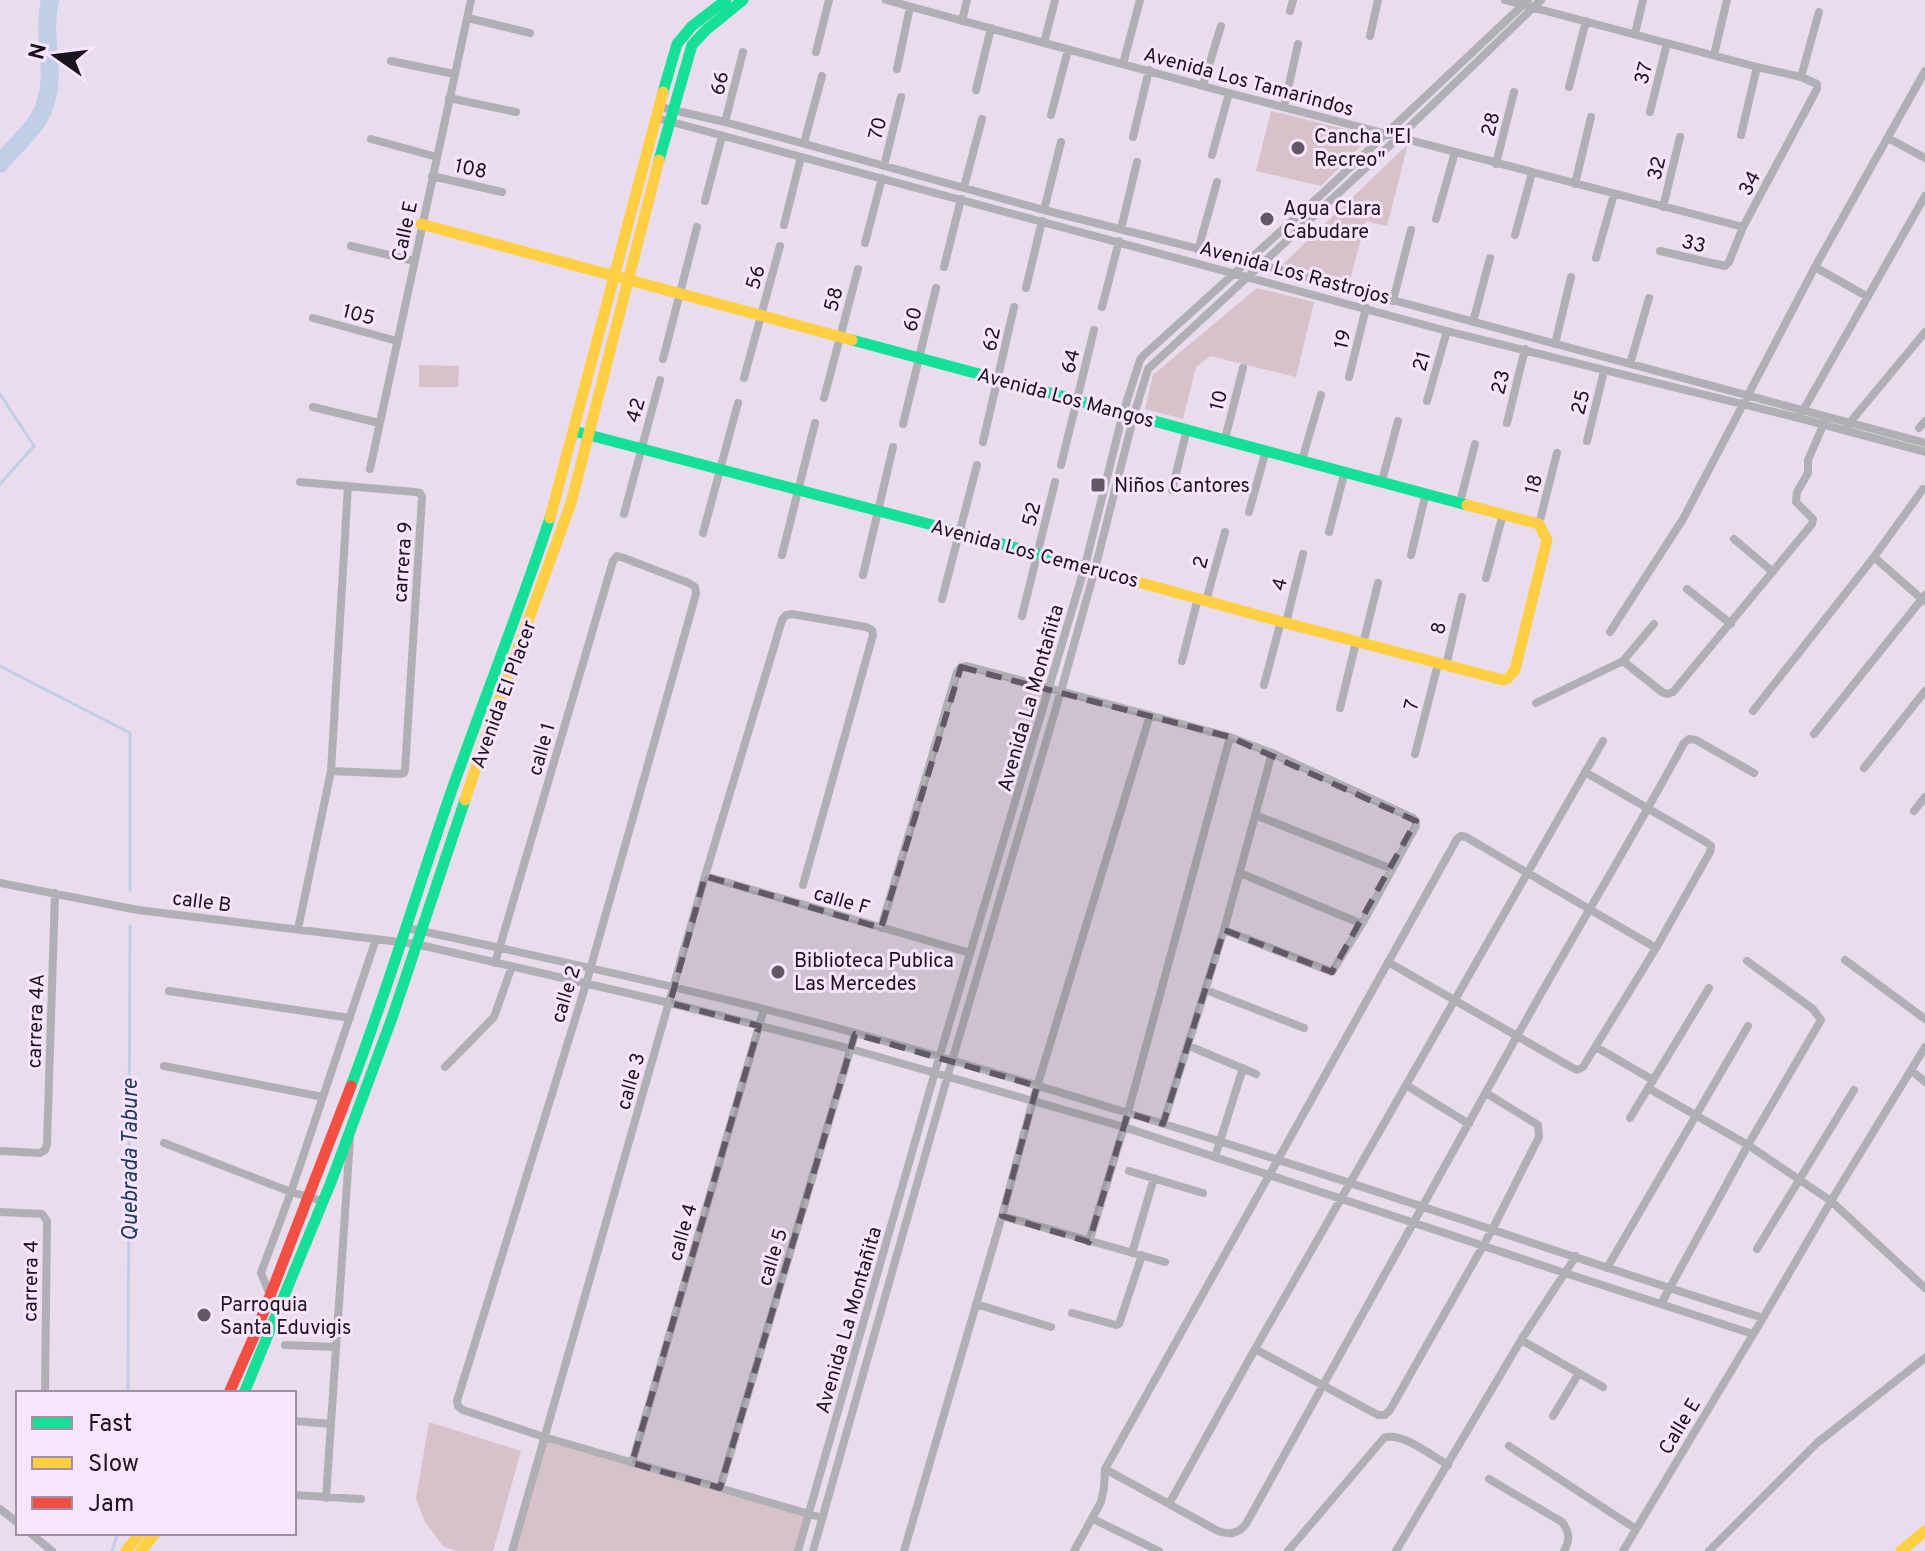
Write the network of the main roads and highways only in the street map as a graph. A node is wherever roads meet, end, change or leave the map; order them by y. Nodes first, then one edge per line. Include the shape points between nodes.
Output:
1 (726, 0) edge
2 (743, 0) edge
3 (421, 224) road end
4 (615, 278) junction
5 (628, 281) junction
6 (574, 431) junction
7 (589, 433) junction
8 (1494, 679) joint
9 (230, 1391) edge
10 (245, 1391) edge
11 (1925, 1531) edge
12 (138, 1535) edge
13 (153, 1535) edge
14 (126, 1551) edge
15 (141, 1551) edge
16 (1901, 1551) edge

1 - 4 main road, Avenida El Placer via 677,44
2 - 5 main road, Avenida El Placer via 692,45
3 - 4 main road, Avenida Los Mangos
4 - 5 main road, Avenida Los Mangos
4 - 6 main road, Avenida El Placer
5 - 7 main road, Avenida El Placer
5 - 8 main road, Avenida Los Mangos via 1539,524 1546,548 1515,670 1508,678
6 - 7 main road, Avenida Los Cemerucos
6 - 9 main road, Avenida El Placer via 528,585 449,798 384,996
7 - 8 main road, Avenida Los Cemerucos
7 - 10 main road, Avenida El Placer via 571,503 392,1018
11 - 16 main road
12 - 14 main road
13 - 15 main road

